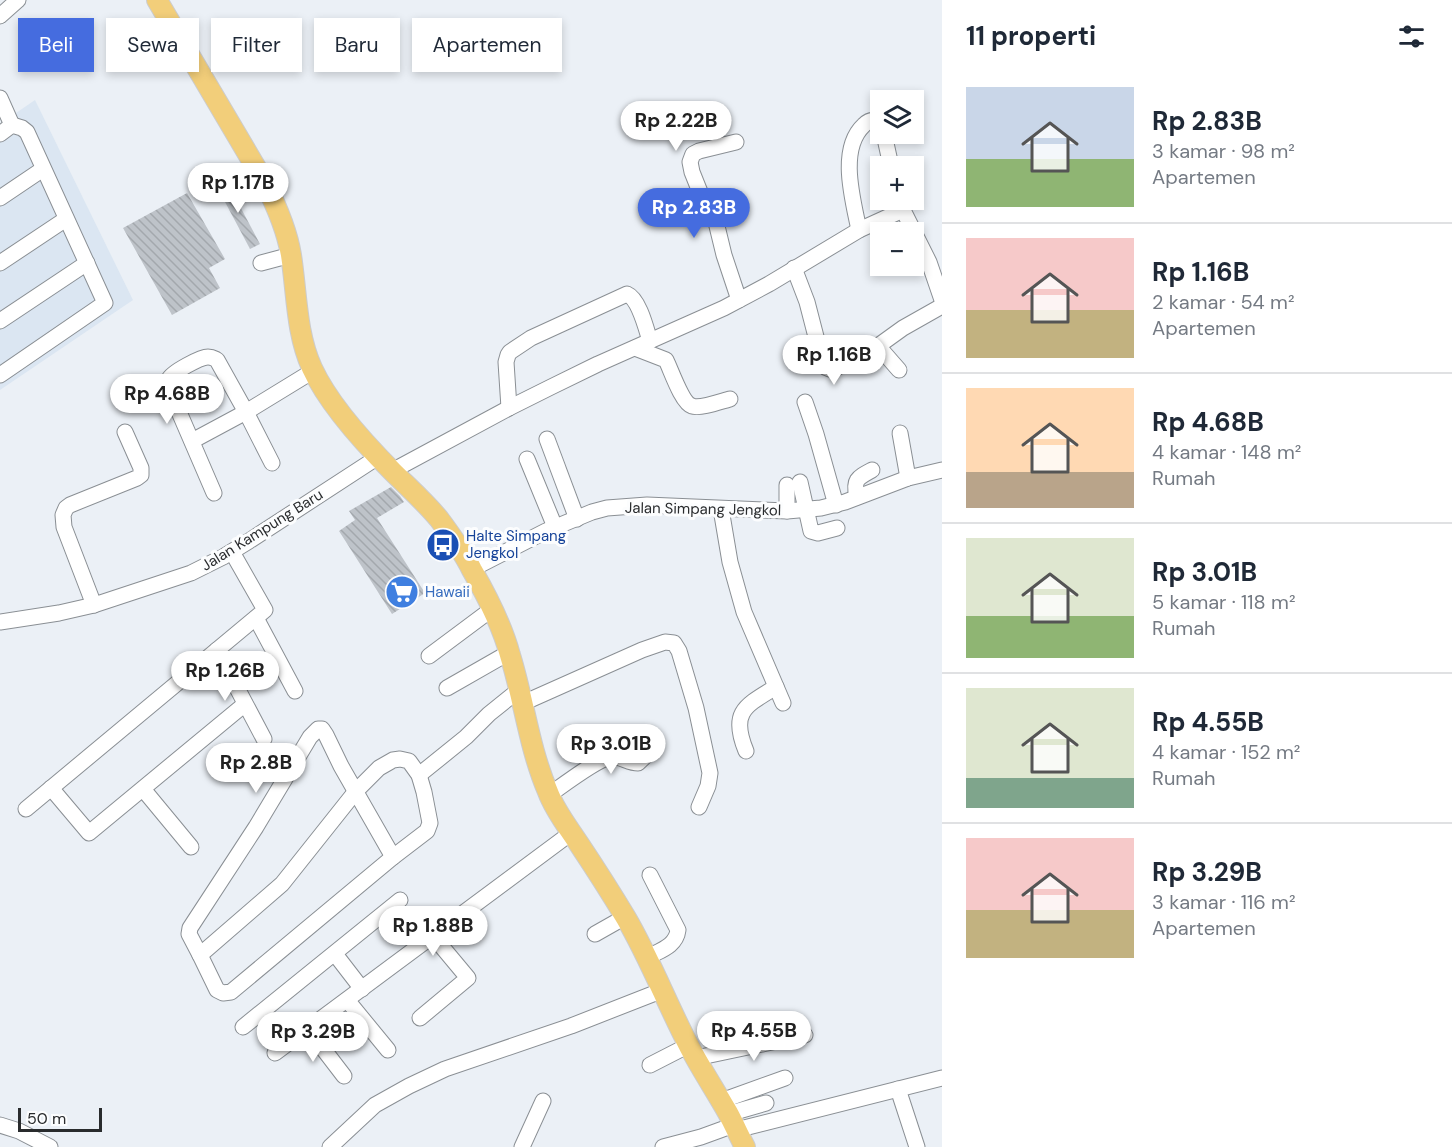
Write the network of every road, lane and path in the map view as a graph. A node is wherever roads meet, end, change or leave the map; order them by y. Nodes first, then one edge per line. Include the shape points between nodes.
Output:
1 (18, 0) edge
2 (157, 0) edge
3 (0, 16) edge
4 (0, 98) edge
5 (870, 122) edge
6 (6, 129) edge
7 (736, 142) dead end
8 (43, 169) junction
9 (0, 198) edge
10 (893, 210) edge
11 (903, 210) edge
12 (66, 219) junction
13 (859, 230) junction
14 (291, 255) junction
15 (0, 263) edge
16 (87, 263) junction
17 (261, 263) dead end
18 (794, 268) junction
19 (739, 300) junction
20 (942, 300) edge
21 (942, 306) edge
22 (0, 321) edge
23 (669, 333) junction
24 (650, 341) junction
25 (878, 346) junction
26 (635, 348) junction
27 (666, 360) junction
28 (899, 370) dead end
29 (313, 371) junction
30 (0, 375) edge
31 (730, 399) dead end
32 (805, 402) dead end
33 (509, 408) junction
34 (246, 412) junction
35 (125, 432) dead end
36 (900, 433) dead end
37 (547, 439) dead end
38 (192, 441) junction
39 (378, 457) junction
40 (527, 459) dead end
41 (272, 463) dead end
42 (872, 470) dead end
43 (942, 470) edge
44 (392, 471) junction
45 (908, 478) junction
46 (214, 493) dead end
47 (857, 497) junction
48 (836, 506) junction
49 (721, 508) junction
50 (806, 510) junction
51 (787, 511) junction
52 (577, 519) junction
53 (555, 527) junction
54 (837, 528) dead end
55 (232, 552) junction
56 (472, 569) junction
57 (94, 605) junction
58 (492, 609) junction
59 (256, 618) junction
60 (0, 622) edge
61 (216, 651) junction
62 (510, 652) junction
63 (429, 656) dead end
64 (776, 687) junction
65 (447, 688) dead end
66 (295, 691) dead end
67 (521, 696) junction
68 (783, 703) dead end
69 (245, 704) junction
70 (264, 738) dead end
71 (655, 747) dead end
72 (746, 751) dead end
73 (419, 775) junction
74 (51, 788) junction
75 (143, 789) junction
76 (356, 791) junction
77 (549, 795) junction
78 (699, 807) dead end
79 (26, 808) dead end
80 (571, 833) junction
81 (191, 847) dead end
82 (393, 857) junction
83 (650, 875) dead end
84 (400, 900) dead end
85 (626, 917) junction
86 (595, 934) dead end
87 (433, 936) junction
88 (335, 954) junction
89 (200, 955) junction
90 (648, 957) junction
91 (362, 989) junction
92 (663, 990) junction
93 (348, 1000) junction
94 (420, 1018) dead end
95 (243, 1027) dead end
96 (308, 1029) junction
97 (805, 1035) dead end
98 (388, 1050) dead end
99 (692, 1051) junction
100 (275, 1053) dead end
101 (650, 1065) dead end
102 (344, 1076) dead end
103 (785, 1078) dead end
104 (942, 1078) edge
105 (898, 1089) junction
106 (543, 1101) dead end
107 (766, 1103) dead end
108 (733, 1123) edge
109 (0, 1125) edge
110 (681, 1145) edge
111 (50, 1147) edge
112 (330, 1147) edge
113 (522, 1147) edge
114 (663, 1147) edge
115 (917, 1147) edge

1 - 3 street
2 - 14 main road via 265,183 282,220
4 - 6 street
5 - 13 street via 862,126 850,152 850,180
6 - 8 street via 22,128 27,132
7 - 19 street via 699,151 690,162 706,207 716,222
8 - 9 street
8 - 12 street
10 - 13 street
11 - 20 street via 929,262
12 - 15 street
12 - 16 street
13 - 18 street
14 - 17 street
14 - 29 main road via 301,332
16 - 22 street
16 - 30 street via 105,303
18 - 19 street
18 - 25 street via 825,366 836,368
19 - 23 street
21 - 25 street
23 - 24 street
23 - 27 street
24 - 26 street
24 - 33 street via 637,303 627,294 531,338 506,359
25 - 28 street
26 - 27 street
26 - 33 street
27 - 31 street via 690,405
29 - 34 street
29 - 39 main road via 338,410
32 - 48 street
33 - 44 street
34 - 38 street
34 - 38 street via 214,358 202,358 180,369 169,384
34 - 41 street
35 - 57 street via 141,475 70,505 63,515
36 - 45 street
37 - 52 street
38 - 46 street
39 - 44 main road
39 - 55 street, Jalan Kampung Baru
40 - 53 street
42 - 47 street via 857,479
43 - 45 street, Jalan Simpang Jengkol
44 - 56 main road via 438,518
45 - 47 street, Jalan Simpang Jengkol
47 - 48 street, Jalan Simpang Jengkol
48 - 50 street, Jalan Simpang Jengkol
49 - 51 street, Jalan Simpang Jengkol
49 - 52 street, Jalan Simpang Jengkol via 607,508
49 - 64 street via 744,612
50 - 51 street, Jalan Simpang Jengkol
50 - 51 street via 794,483
50 - 54 street via 811,531
52 - 53 street, Jalan Simpang Jengkol
53 - 56 street, Jalan Simpang Jengkol
55 - 57 street, Jalan Kampung Baru via 191,573
55 - 59 street via 265,610
56 - 58 main road
57 - 60 street, Jalan Kampung Baru
58 - 62 main road
58 - 63 street
59 - 61 street
59 - 66 street
61 - 69 street
61 - 74 street
62 - 65 street
62 - 67 main road
64 - 68 street
64 - 72 street via 753,701 740,716 740,734
67 - 73 street via 489,714
67 - 77 main road
67 - 78 street via 665,642 674,643 696,708 709,767 709,783
69 - 70 street
69 - 75 street
71 - 77 street via 638,763 610,757
73 - 76 street via 409,761 393,760
73 - 82 street via 429,829
74 - 75 street via 89,833
74 - 79 street
75 - 81 street
76 - 82 street
76 - 89 street via 282,884
76 - 89 street via 326,735 318,729 190,928 189,934
77 - 80 main road
80 - 85 main road
80 - 87 street
82 - 89 street via 231,992 217,990
83 - 90 street via 678,930 674,942
84 - 88 street
85 - 86 street
85 - 90 main road
87 - 91 street
87 - 94 street via 468,978
88 - 91 street
88 - 95 street
90 - 92 main road
91 - 93 street
92 - 99 main road
92 - 112 street via 409,1086 375,1105
93 - 96 street
93 - 98 street
96 - 100 street
96 - 102 street
97 - 99 street
99 - 101 street
99 - 108 main road
103 - 108 street
104 - 105 street
105 - 108 street
105 - 115 street
106 - 113 street
107 - 108 street
108 - 110 street
109 - 111 street
110 - 114 street

